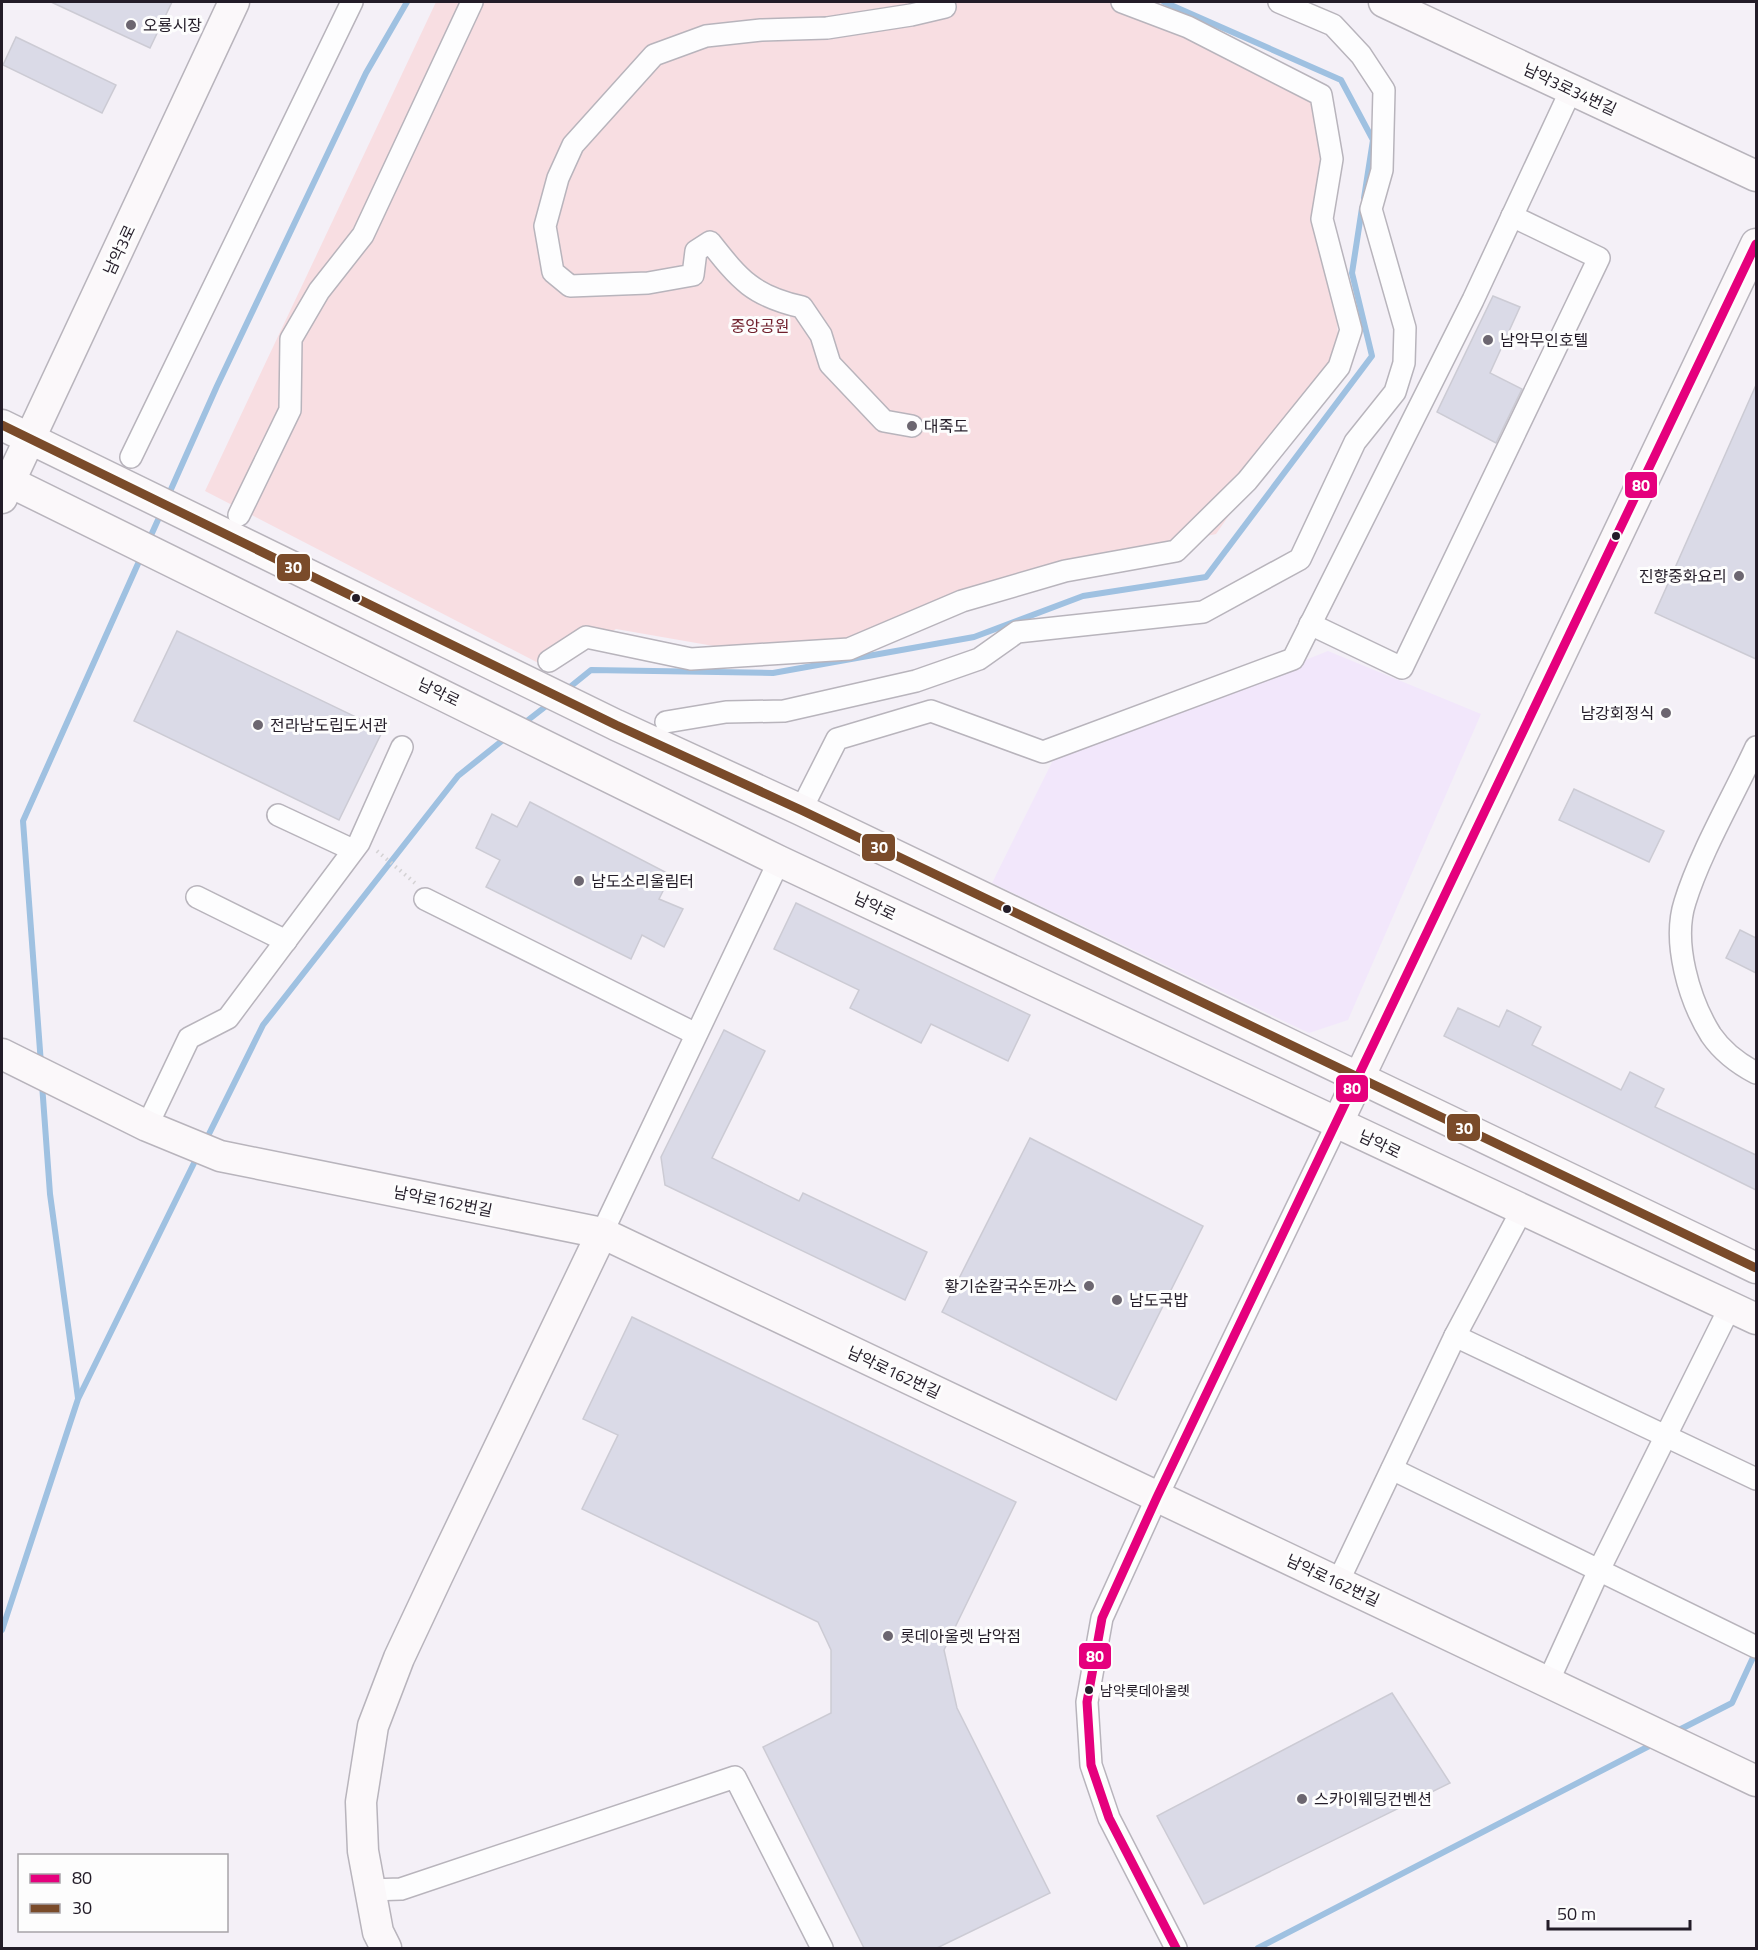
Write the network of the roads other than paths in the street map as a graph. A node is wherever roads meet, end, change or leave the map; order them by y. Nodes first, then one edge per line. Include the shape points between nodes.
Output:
1 (234, 2) edge
2 (352, 2) edge
3 (472, 2) edge
4 (936, 2) edge
5 (1122, 2) edge
6 (1279, 2) edge
7 (1384, 2) edge
8 (1572, 90) junction
9 (1756, 176) edge
10 (1512, 216) junction
11 (1756, 244) edge
12 (2, 425) edge
13 (912, 426) dead end
14 (29, 438) junction
15 (131, 457) dead end
16 (4, 486) edge
17 (239, 515) dead end
18 (1310, 624) junction
19 (549, 661) dead end
20 (666, 722) dead end
21 (402, 747) dead end
22 (1756, 747) edge
23 (801, 810) junction
24 (278, 815) dead end
25 (361, 848) junction
26 (779, 861) junction
27 (197, 897) dead end
28 (425, 899) dead end
29 (286, 941) junction
30 (696, 1034) junction
31 (2, 1054) edge
32 (1756, 1073) edge
33 (1358, 1078) junction
34 (1337, 1124) junction
35 (153, 1129) junction
36 (1522, 1210) junction
37 (602, 1233) junction
38 (1756, 1268) edge
39 (1743, 1313) edge
40 (1455, 1336) junction
41 (1664, 1436) junction
42 (1392, 1468) junction
43 (1756, 1479) edge
44 (1157, 1497) junction
45 (1599, 1570) junction
46 (1338, 1582) junction
47 (1756, 1647) edge
48 (1548, 1682) junction
49 (1756, 1781) edge
50 (370, 1890) junction
51 (1174, 1946) edge
52 (386, 1948) edge
53 (822, 1948) edge

1 - 14 street, 남악3로
2 - 15 street
3 - 17 street via 363,235 319,291 291,339 291,410
4 - 13 street via 945,7 827,28 706,36 654,55 573,145 558,178 545,226 553,272 570,286 648,283 693,275 696,251 710,242 746,285 777,301 802,307 820,335 830,364 884,421
5 - 19 street via 1188,27 1321,95 1332,159 1322,219 1352,330 1338,368 1248,481 1176,551 1065,571 984,594 849,649 692,659 586,636
6 - 20 street via 1333,25 1384,90 1382,170 1371,209 1405,328 1404,363 1395,392 1355,442 1300,559 1203,612 1017,632 979,658 916,681 783,711 726,712
7 - 8 street, 남악3로34번길
8 - 9 street, 남악3로34번길
8 - 10 street
10 - 18 street
10 - 18 street via 1599,258 1402,668
11 - 33 street
12 - 14 street
14 - 16 street, 남악3로
14 - 23 street via 616,725
16 - 26 street, 남악로 via 90,521
18 - 23 street via 1293,659 1043,752 931,711 837,739
21 - 25 street
22 - 32 street via 1695,876 1684,903 1682,921 1682,947 1697,1006 1712,1035 1728,1054
23 - 33 street
24 - 25 street
25 - 29 street
26 - 30 street
26 - 34 street, 남악로
27 - 29 street
28 - 30 street
29 - 35 street via 228,1018 189,1038
30 - 37 street
31 - 35 street, 남악로162번길
33 - 34 street
33 - 38 street
34 - 36 street, 남악로
34 - 44 street
35 - 37 street, 남악로162번길 via 220,1156
36 - 39 street, 남악로
36 - 40 street
37 - 44 street, 남악로162번길
37 - 50 street via 423,1606 373,1726 361,1802
39 - 41 street
40 - 41 street
40 - 42 street
41 - 43 street
41 - 45 street
42 - 45 street
42 - 46 street
44 - 46 street, 남악로162번길
44 - 51 street via 1102,1618 1088,1702 1091,1765 1109,1818
45 - 47 street
45 - 48 street
46 - 48 street, 남악로162번길
48 - 49 street, 남악로162번길
50 - 52 street via 378,1932
50 - 53 street via 401,1889 735,1777

